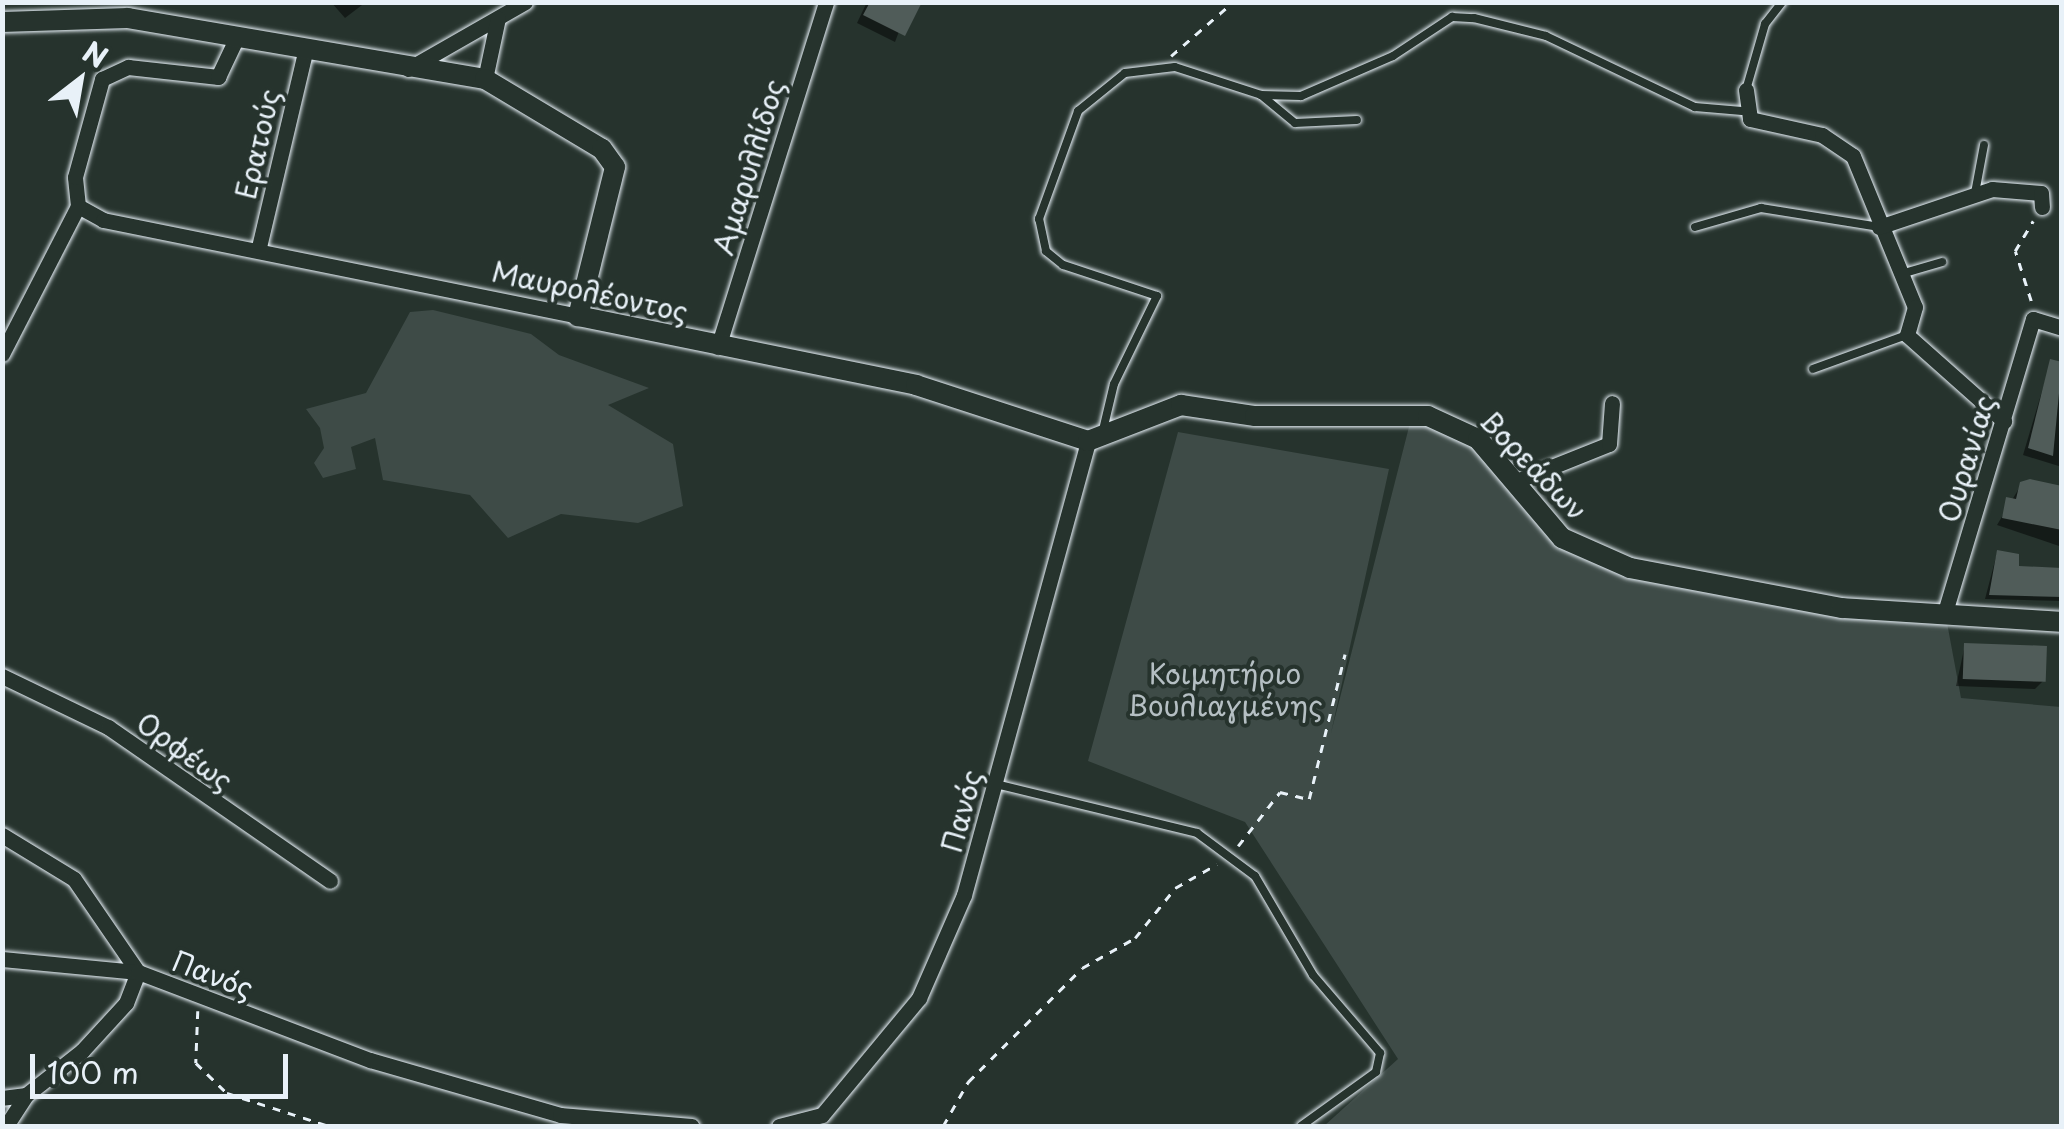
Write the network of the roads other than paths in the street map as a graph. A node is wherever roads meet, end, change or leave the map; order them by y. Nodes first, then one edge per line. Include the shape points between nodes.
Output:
1 (525, 2) edge
2 (826, 2) edge
3 (1782, 2) edge
4 (129, 10) edge
5 (498, 18) junction
6 (2, 22) edge
7 (237, 36) junction
8 (304, 52) junction
9 (404, 71) junction
10 (486, 79) junction
11 (1746, 90) joint
12 (1261, 95) junction
13 (1742, 111) junction
14 (1358, 120) dead end
15 (1984, 145) dead end
16 (1975, 193) junction
17 (78, 206) junction
18 (2042, 207) road end
19 (1695, 227) dead end
20 (1879, 227) junction
21 (259, 248) junction
22 (1942, 262) dead end
23 (1901, 274) junction
24 (578, 316) junction
25 (2062, 328) edge
26 (1907, 335) junction
27 (718, 347) junction
28 (2, 354) edge
29 (1813, 369) dead end
30 (1612, 403) dead end
31 (2004, 422) junction
32 (1096, 435) junction
33 (1514, 482) junction
34 (1945, 612) junction
35 (2062, 622) edge
36 (2, 676) edge
37 (994, 784) junction
38 (2, 835) edge
39 (330, 881) dead end
40 (2, 959) edge
41 (138, 972) junction
42 (26, 1095) junction
43 (2, 1098) edge
44 (6, 1126) edge
45 (692, 1126) edge
46 (778, 1126) edge
47 (1301, 1126) edge

1 - 5 street
2 - 27 street, Αμαρυλλίδος
3 - 11 lane via 1765,24
4 - 6 street
4 - 7 street
5 - 9 street
5 - 10 street
7 - 8 street
7 - 17 street via 218,77 128,67 102,79 75,177
8 - 9 street
8 - 21 street, Ερατούς
9 - 10 street
10 - 24 street via 602,149 615,167
11 - 13 street
12 - 13 lane via 1336,85 1452,17 1546,36 1695,107
12 - 14 lane via 1295,123
12 - 32 lane via 1166,66 1125,73 1078,112 1039,219 1046,250 1063,264 1157,296
13 - 20 street via 1846,148 1865,175
15 - 16 lane
16 - 18 street via 2033,190
16 - 20 street
17 - 21 street, Μαυρολέοντος via 103,220
17 - 28 street
19 - 20 lane via 1754,208
20 - 23 street
21 - 24 street, Μαυρολέοντος
22 - 23 lane
23 - 26 street via 1915,307
24 - 27 street, Μαυρολέοντος
25 - 31 street, Ουρανίας via 2033,320
26 - 29 lane
26 - 31 street
27 - 32 street, Μαυρολέοντος via 916,385
30 - 33 street via 1609,444
31 - 34 street, Ουρανίας
32 - 33 street, Βορεάδων via 1181,405 1255,416 1415,414 1471,434
32 - 37 street, Πανός
33 - 34 street, Βορεάδων via 1562,538 1630,568 1728,594
34 - 35 street, Βορεάδων
36 - 39 street, Ορφέως via 108,727
37 - 46 street, Πανός via 964,895 919,998 822,1115
37 - 47 lane via 1197,834 1232,853 1313,975 1380,1052 1376,1072
38 - 41 street via 74,879
40 - 41 street, Πανός
41 - 42 street via 126,1003
41 - 45 street, Πανός via 370,1060 560,1115
42 - 43 street
42 - 44 street

